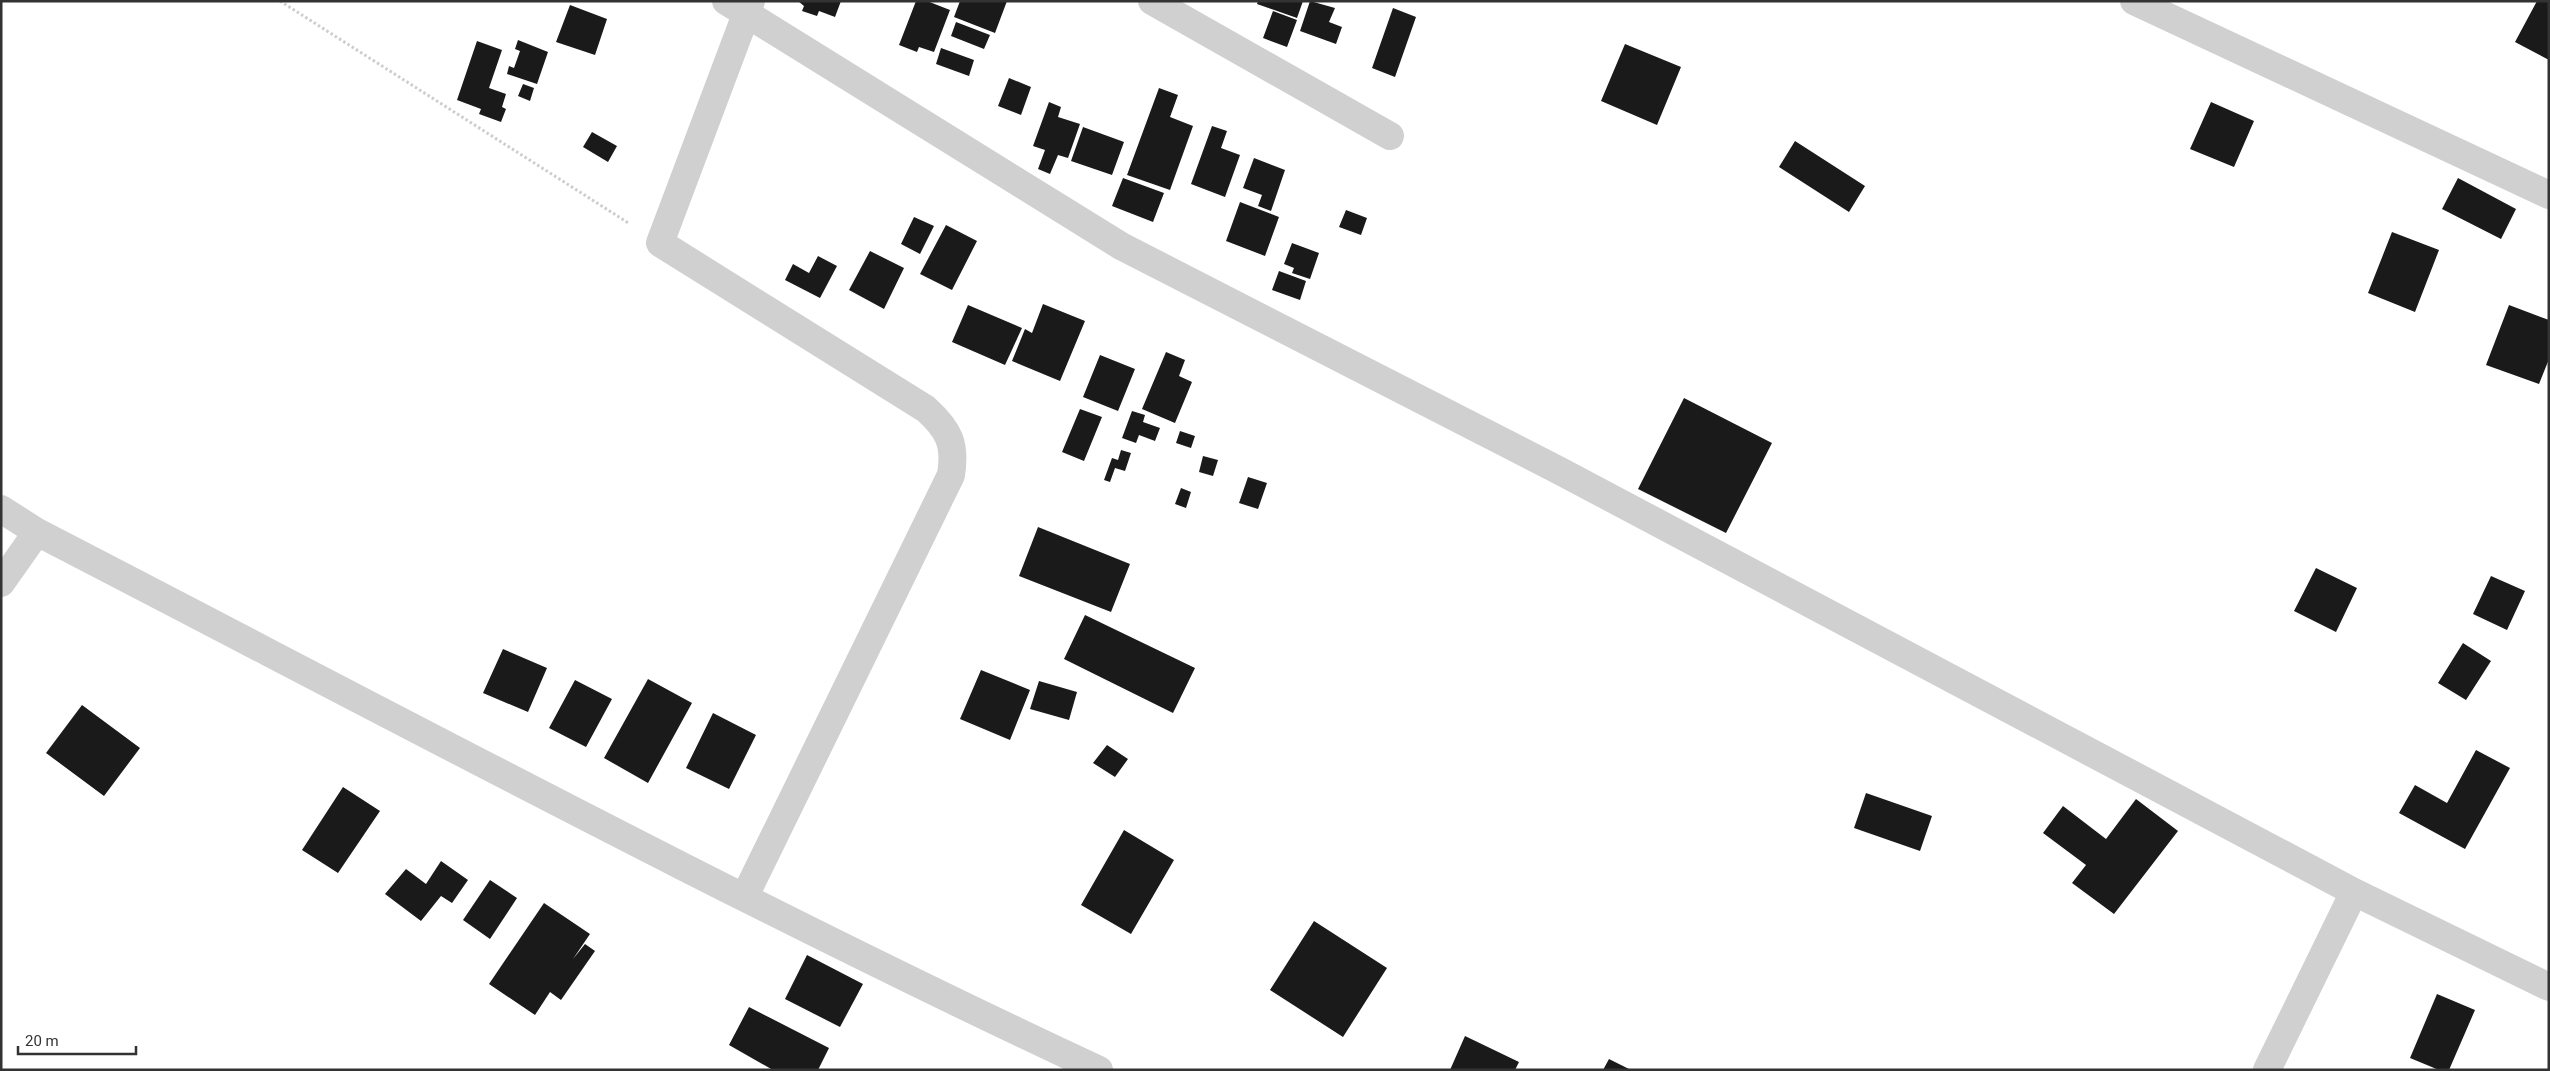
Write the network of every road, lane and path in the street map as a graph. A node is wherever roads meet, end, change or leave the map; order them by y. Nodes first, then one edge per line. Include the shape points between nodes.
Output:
1 (280, 1) edge
2 (1152, 1) edge
3 (2134, 1) edge
4 (741, 6) edge
5 (1390, 136) dead end
6 (2549, 195) edge
7 (660, 243) junction
8 (1, 509) edge
9 (37, 532) junction
10 (1, 583) edge
11 (2354, 892) junction
12 (745, 896) junction
13 (2549, 987) edge
14 (1099, 1070) edge
15 (2267, 1070) edge

1 - 7 path
2 - 5 street
3 - 6 street
4 - 7 street
4 - 11 street via 1121,246 1560,471
7 - 12 street via 926,410 942,423 954,455 951,475
8 - 9 street
9 - 10 street
9 - 12 street
11 - 13 street
11 - 15 street
12 - 14 street via 911,982

